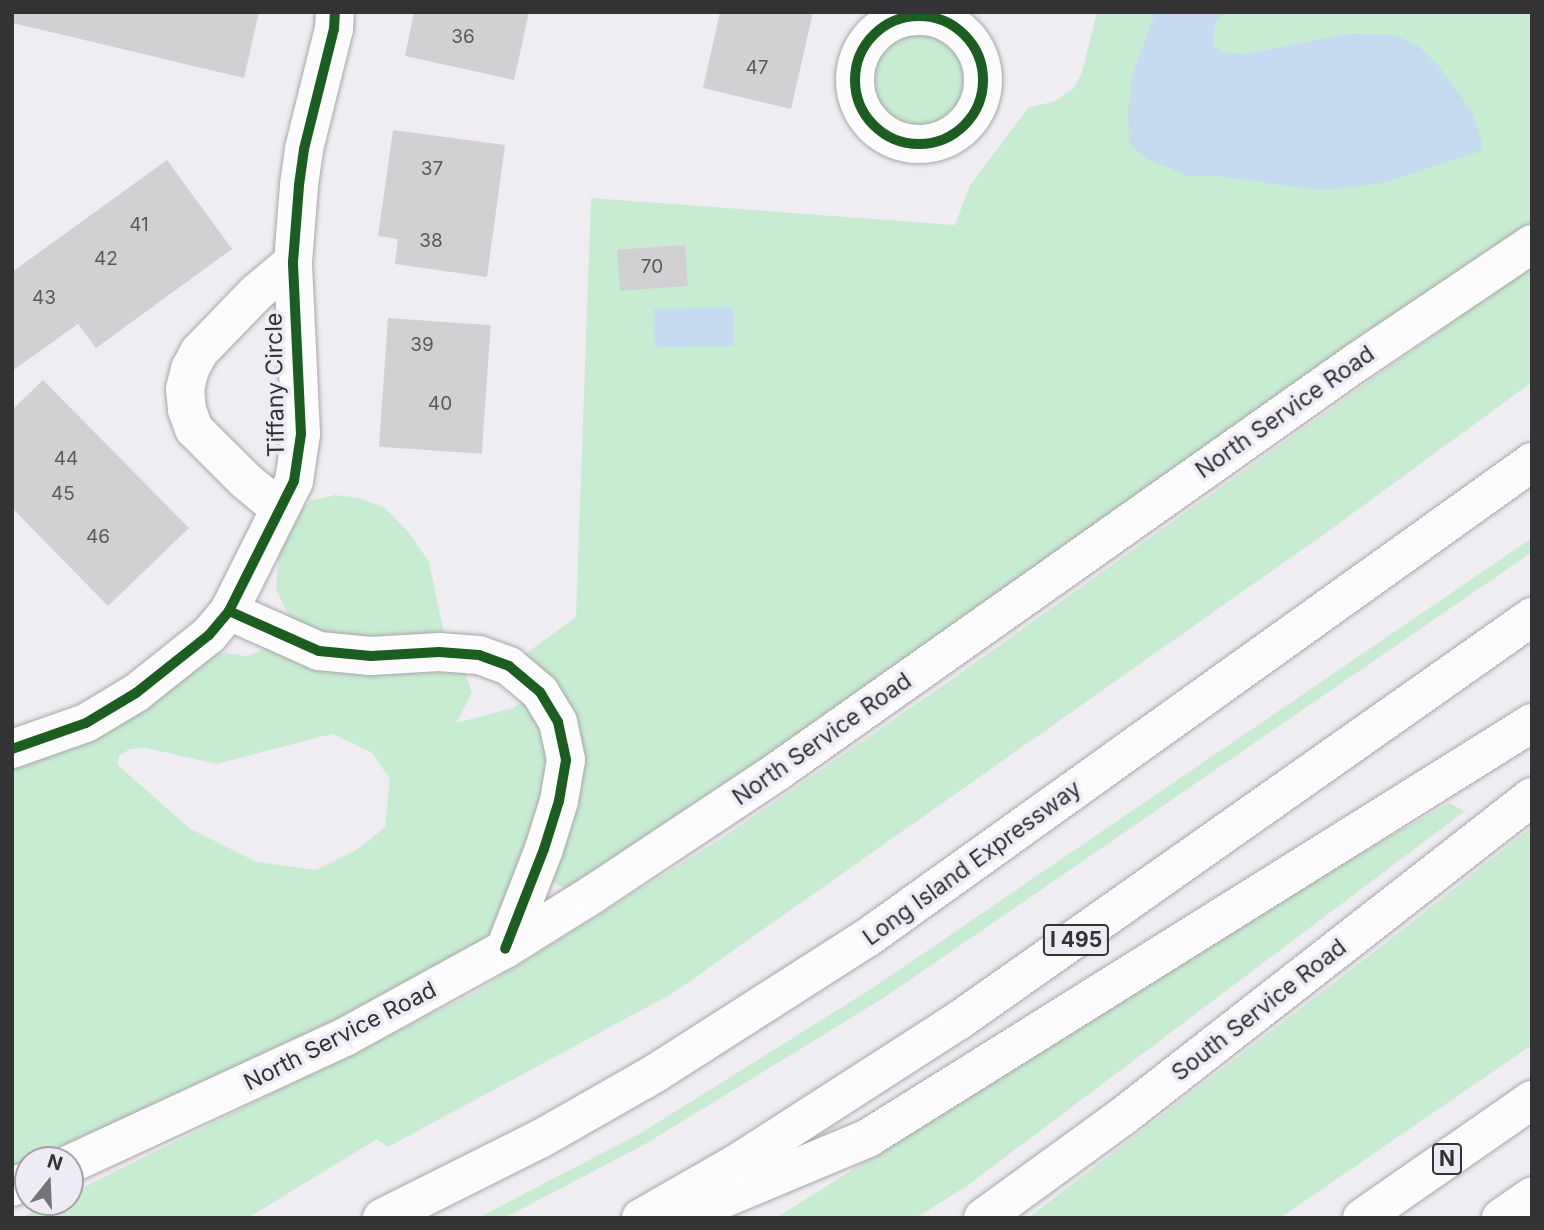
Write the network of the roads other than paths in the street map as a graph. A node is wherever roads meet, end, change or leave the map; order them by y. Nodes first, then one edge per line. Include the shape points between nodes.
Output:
1 (335, 12) edge
2 (1532, 244) edge
3 (293, 262) junction
4 (1532, 463) edge
5 (280, 509) junction
6 (229, 611) junction
7 (1532, 617) edge
8 (1532, 723) edge
9 (12, 749) edge
10 (1532, 797) edge
11 (505, 949) junction
12 (1532, 1100) edge
13 (84, 1158) edge
14 (1532, 1196) edge
15 (382, 1218) edge
16 (640, 1218) edge
17 (676, 1218) edge
18 (983, 1218) edge
19 (1363, 1218) edge
20 (1501, 1218) edge

1 - 3 main road, Tiffany Circle via 304,149
2 - 11 main road, North Service Road via 1345,370 778,771
3 - 5 main road, Tiffany Circle via 301,434 294,481
3 - 5 main road via 199,352 186,389 194,429
4 - 15 main road, Long Island Expressway via 867,938 654,1074 540,1139
5 - 6 main road, Tiffany Circle
6 - 9 main road, Tiffany Circle via 209,635 136,693 86,723
6 - 11 main road via 318,651 370,656 479,655 509,666 540,692 558,722 566,760 544,849
7 - 16 main road, I 495 via 958,1021 750,1155
8 - 17 main road via 868,1138
10 - 18 main road, South Service Road via 1122,1116
11 - 13 main road, North Service Road via 345,1037
12 - 19 main road, N
14 - 20 main road

